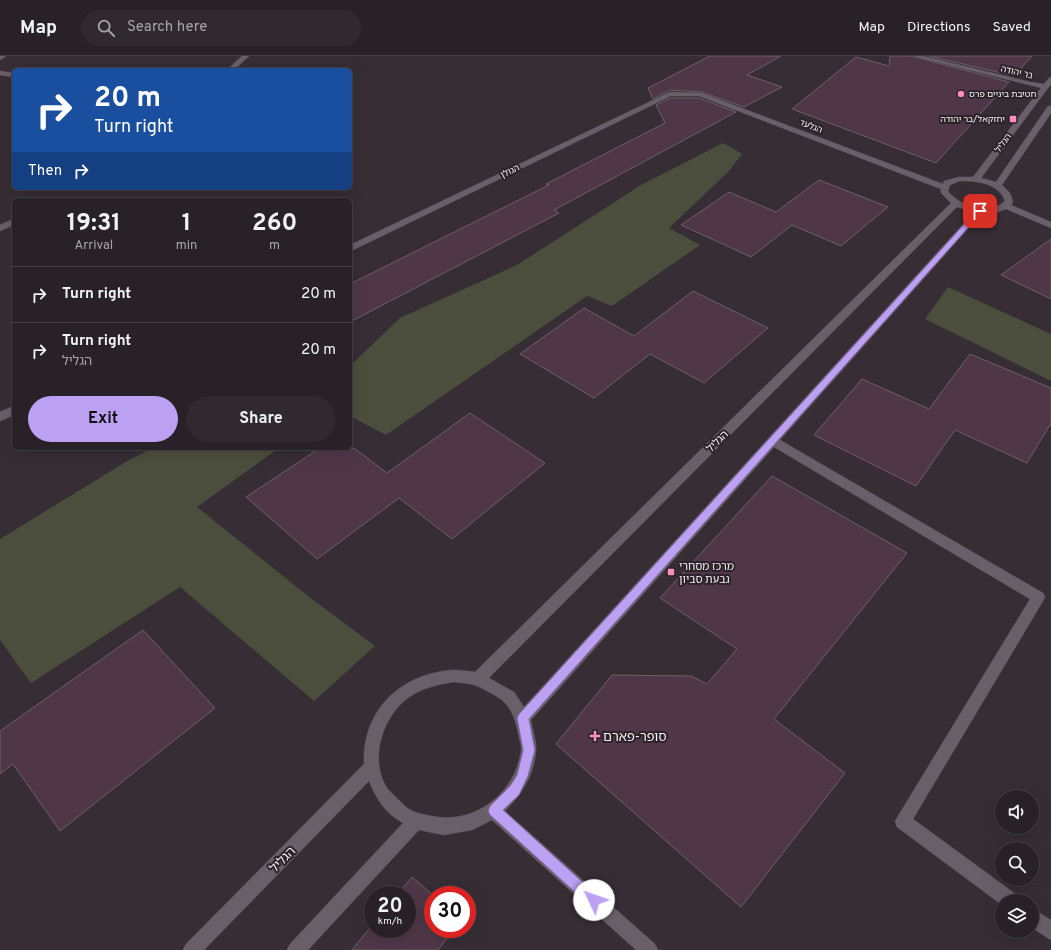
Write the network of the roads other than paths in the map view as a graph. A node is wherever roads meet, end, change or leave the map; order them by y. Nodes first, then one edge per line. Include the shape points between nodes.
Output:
1 (3, 56) edge
2 (246, 56) edge
3 (915, 56) edge
4 (0, 58) edge
5 (232, 68) edge
6 (0, 73) edge
7 (12, 75) edge
8 (1051, 78) edge
9 (1045, 86) junction
10 (670, 94) joint
11 (1042, 110) edge
12 (976, 179) junction
13 (996, 186) junction
14 (944, 187) junction
15 (956, 203) junction
16 (1006, 206) junction
17 (980, 211) junction
18 (12, 223) edge
19 (1051, 225) edge
20 (0, 228) edge
21 (352, 247) edge
22 (12, 411) edge
23 (0, 417) edge
24 (773, 441) junction
25 (478, 679) junction
26 (523, 718) junction
27 (372, 767) junction
28 (494, 811) junction
29 (416, 821) junction
30 (1002, 894) edge
31 (1039, 922) edge
32 (1051, 931) edge
33 (192, 950) edge
34 (296, 950) edge
35 (649, 950) edge

1 - 4 street
2 - 5 street
3 - 9 street, בר יהודה
6 - 7 street
8 - 9 street
9 - 11 street
10 - 14 street, הגלעד via 700,94
10 - 21 street, הגולן
11 - 12 street, הגליל
11 - 13 street, הגליל
12 - 13 street
12 - 14 street via 959,179
13 - 16 street via 1008,196
14 - 15 street via 946,195
15 - 17 street
15 - 25 street, הגליל
16 - 17 street
16 - 19 street
17 - 24 street
18 - 20 street
22 - 23 street
24 - 26 street
24 - 30 street via 1038,597 903,821
25 - 26 street via 509,697
25 - 27 street via 453,676 427,681 403,693 393,702 378,724 371,749
26 - 28 street via 529,750 522,776 514,791
27 - 29 street via 381,792 399,812
27 - 33 street, הגליל
28 - 29 street via 472,822 444,827
28 - 35 street
29 - 34 street
31 - 32 street

